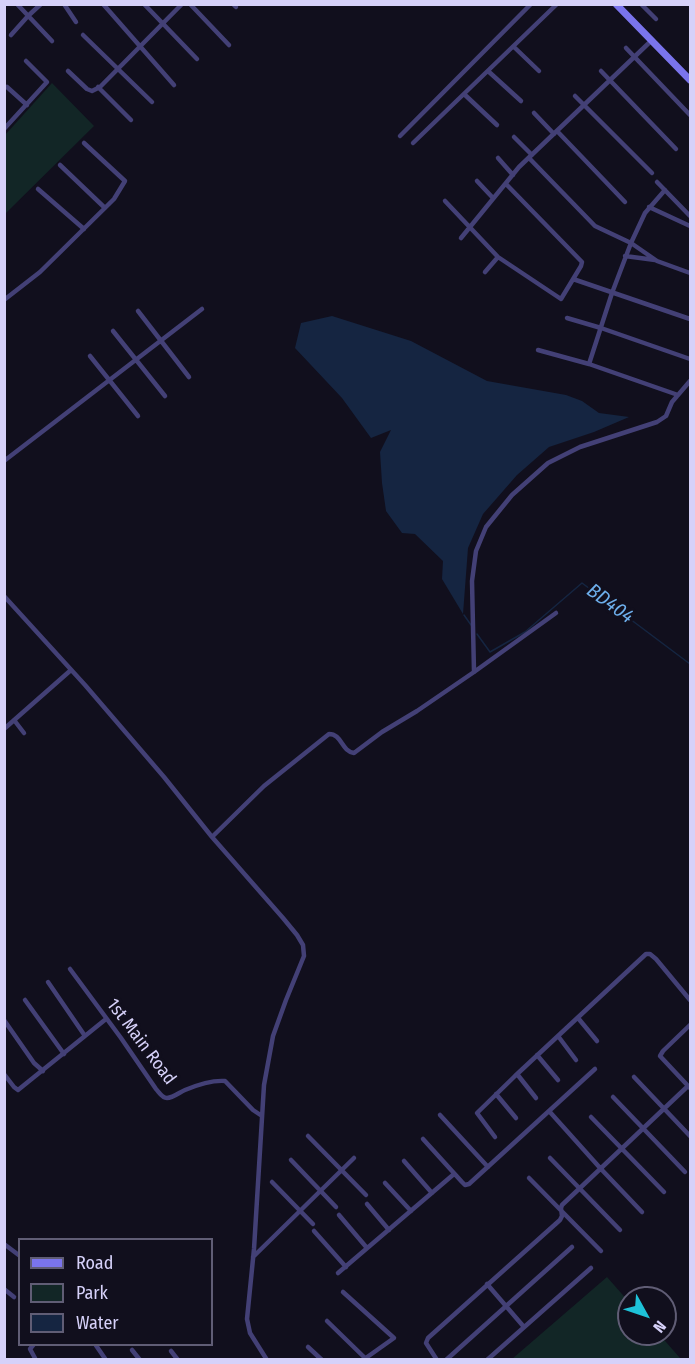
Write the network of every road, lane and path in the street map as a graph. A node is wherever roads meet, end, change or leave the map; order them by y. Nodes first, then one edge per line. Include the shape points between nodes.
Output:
1 (17, 4) edge
2 (41, 4) edge
3 (64, 4) edge
4 (103, 4) edge
5 (144, 4) edge
6 (182, 4) edge
7 (190, 4) edge
8 (531, 4) edge
9 (557, 4) edge
10 (616, 4) edge
11 (641, 4) edge
12 (28, 16) junction
13 (656, 19) dead end
14 (76, 22) dead end
15 (163, 24) junction
16 (83, 35) dead end
17 (11, 36) dead end
18 (52, 41) dead end
19 (651, 41) junction
20 (229, 45) dead end
21 (141, 47) junction
22 (514, 47) junction
23 (626, 48) dead end
24 (635, 57) junction
25 (196, 59) dead end
26 (26, 61) dead end
27 (118, 69) junction
28 (68, 71) dead end
29 (488, 71) junction
30 (539, 71) dead end
31 (601, 71) dead end
32 (690, 80) edge
33 (610, 81) junction
34 (174, 85) dead end
35 (6, 87) dead end
36 (98, 87) junction
37 (464, 94) junction
38 (575, 96) dead end
39 (521, 101) dead end
40 (152, 102) dead end
41 (27, 105) junction
42 (584, 105) junction
43 (534, 113) dead end
44 (690, 115) edge
45 (131, 120) dead end
46 (497, 125) dead end
47 (5, 129) edge
48 (556, 132) junction
49 (399, 136) dead end
50 (514, 137) dead end
51 (84, 142) dead end
52 (414, 143) dead end
53 (676, 149) dead end
54 (531, 157) junction
55 (498, 158) dead end
56 (60, 165) dead end
57 (651, 173) dead end
58 (513, 175) junction
59 (477, 181) dead end
60 (657, 182) dead end
61 (506, 184) junction
62 (38, 189) dead end
63 (665, 190) junction
64 (493, 198) junction
65 (445, 201) dead end
66 (625, 202) dead end
67 (650, 207) junction
68 (105, 208) junction
69 (690, 216) edge
70 (690, 226) edge
71 (470, 228) junction
72 (84, 229) junction
73 (461, 238) dead end
74 (631, 243) junction
75 (625, 256) junction
76 (498, 257) junction
77 (657, 261) junction
78 (485, 272) dead end
79 (690, 273) edge
80 (573, 279) junction
81 (612, 293) junction
82 (4, 300) edge
83 (202, 309) dead end
84 (138, 311) dead end
85 (567, 318) dead end
86 (690, 319) edge
87 (601, 328) junction
88 (113, 331) dead end
89 (161, 340) junction
90 (538, 350) dead end
91 (90, 356) dead end
92 (690, 358) edge
93 (136, 359) junction
94 (590, 364) junction
95 (189, 377) dead end
96 (109, 380) junction
97 (690, 381) edge
98 (678, 395) junction
99 (165, 396) dead end
100 (138, 416) dead end
101 (4, 461) edge
102 (4, 596) edge
103 (556, 613) dead end
104 (71, 670) junction
105 (474, 672) junction
106 (14, 720) junction
107 (4, 729) edge
108 (24, 733) dead end
109 (212, 837) junction
110 (70, 969) dead end
111 (48, 982) dead end
112 (25, 1000) dead end
113 (690, 1000) edge
114 (578, 1018) junction
115 (106, 1019) junction
116 (4, 1020) edge
117 (690, 1025) edge
118 (85, 1036) junction
119 (558, 1036) junction
120 (597, 1041) dead end
121 (64, 1054) junction
122 (537, 1055) junction
123 (576, 1060) dead end
124 (596, 1069) dead end
125 (43, 1071) junction
126 (4, 1074) edge
127 (517, 1074) junction
128 (634, 1077) dead end
129 (558, 1080) dead end
130 (689, 1087) edge
131 (496, 1094) junction
132 (613, 1097) dead end
133 (536, 1098) dead end
134 (665, 1108) junction
135 (549, 1111) junction
136 (440, 1115) dead end
137 (262, 1116) junction
138 (591, 1117) dead end
139 (516, 1118) dead end
140 (643, 1129) junction
141 (308, 1136) dead end
142 (690, 1136) edge
143 (495, 1137) dead end
144 (423, 1139) dead end
145 (622, 1149) junction
146 (354, 1158) dead end
147 (550, 1158) dead end
148 (291, 1160) dead end
149 (404, 1161) dead end
150 (488, 1167) junction
151 (601, 1169) junction
152 (341, 1170) junction
153 (685, 1172) dead end
154 (454, 1174) junction
155 (529, 1178) dead end
156 (272, 1182) dead end
157 (385, 1184) dead end
158 (580, 1189) junction
159 (320, 1191) junction
160 (432, 1192) junction
161 (664, 1192) dead end
162 (366, 1195) dead end
163 (367, 1204) dead end
164 (336, 1207) dead end
165 (561, 1210) junction
166 (300, 1211) junction
167 (411, 1211) junction
168 (642, 1212) dead end
169 (339, 1215) dead end
170 (313, 1224) dead end
171 (389, 1230) junction
172 (620, 1230) dead end
173 (314, 1231) dead end
174 (4, 1244) edge
175 (572, 1246) dead end
176 (367, 1248) junction
177 (601, 1251) dead end
178 (18, 1254) edge
179 (253, 1258) junction
180 (346, 1267) junction
181 (591, 1268) dead end
182 (338, 1273) dead end
183 (487, 1284) junction
184 (4, 1289) edge
185 (343, 1292) dead end
186 (14, 1297) dead end
187 (506, 1306) junction
188 (327, 1321) dead end
189 (524, 1327) junction
190 (32, 1346) edge
191 (96, 1346) edge
192 (308, 1347) dead end
193 (132, 1350) dead end
194 (171, 1351) dead end
195 (36, 1359) edge
196 (106, 1359) edge
197 (140, 1359) edge
198 (178, 1359) edge
199 (267, 1359) edge
200 (322, 1359) edge
201 (364, 1359) edge
202 (437, 1359) edge
203 (447, 1359) edge
204 (487, 1359) edge

1 - 12 street
2 - 12 street
3 - 14 street
4 - 21 street
5 - 15 street
6 - 15 street
7 - 20 street
8 - 49 street
9 - 22 street
10 - 19 street
11 - 13 street
12 - 17 street
12 - 18 street
15 - 21 street
15 - 25 street
16 - 27 street
19 - 24 street
19 - 32 street
21 - 27 street
21 - 34 street
22 - 29 street
22 - 30 street
23 - 24 street
24 - 33 street
24 - 44 street
26 - 41 street via 47,82
27 - 36 street
27 - 40 street
28 - 36 street via 87,89
29 - 37 street
29 - 39 street
31 - 33 street
33 - 42 street
33 - 53 street
35 - 41 street
36 - 45 street
37 - 46 street
37 - 52 street
38 - 42 street
41 - 47 street
42 - 48 street
42 - 57 street
43 - 48 street
48 - 54 street
48 - 66 street
50 - 54 street
51 - 68 street via 125,181
54 - 58 street
54 - 74 street via 595,226
55 - 58 street
56 - 68 street
58 - 61 street
59 - 64 street
60 - 63 street
61 - 64 street
61 - 80 street via 582,262
62 - 72 street
63 - 67 street
63 - 69 street
64 - 71 street
65 - 71 street
67 - 70 street
67 - 74 street
68 - 72 street
71 - 73 street
71 - 76 street
72 - 82 street via 40,273
74 - 75 street
74 - 77 street
75 - 77 street
75 - 81 street
76 - 78 street
76 - 80 street via 561,299
77 - 79 street
80 - 81 street
81 - 86 street
81 - 87 street
83 - 89 street
84 - 89 street
85 - 87 street
87 - 92 street
87 - 94 street
88 - 93 street
89 - 93 street
89 - 95 street
90 - 94 street
91 - 96 street
93 - 96 street
93 - 99 street
94 - 98 street
96 - 100 street
96 - 101 street
97 - 98 street
98 - 105 street via 666,416 657,422 580,447 548,463 512,495 486,527 476,551 472,581
102 - 104 street
103 - 105 street
104 - 106 street
104 - 109 street
105 - 109 street via 354,753 346,750 336,735 329,734 264,786
106 - 107 street
106 - 108 street
109 - 137 street via 297,935 304,950 273,1036
110 - 115 street, 1st Main Road
111 - 118 street
112 - 121 street
113 - 114 street via 648,954
114 - 119 street
114 - 120 street
115 - 118 street
115 - 137 street, 1st Main Road via 166,1098 225,1081
116 - 125 street
117 - 130 street via 660,1056
118 - 121 street
119 - 122 street
119 - 123 street
121 - 125 street
122 - 127 street
122 - 129 street
124 - 135 street
125 - 126 street via 18,1090
127 - 131 street
127 - 133 street
128 - 134 street
130 - 134 street
131 - 139 street
131 - 143 street via 477,1113
132 - 140 street
134 - 140 street
134 - 142 street
135 - 150 street
135 - 151 street
136 - 150 street
137 - 179 street
138 - 145 street
140 - 145 street
140 - 153 street
141 - 152 street
144 - 154 street
145 - 151 street
145 - 161 street
146 - 152 street
147 - 158 street
148 - 159 street
149 - 160 street
150 - 154 street via 465,1185
151 - 158 street
151 - 168 street
152 - 159 street
152 - 162 street
154 - 160 street
155 - 165 street
156 - 166 street
157 - 167 street
158 - 165 street
158 - 172 street
159 - 164 street
159 - 166 street
160 - 167 street
163 - 171 street
165 - 177 street
165 - 183 street via 560,1220
166 - 170 street
166 - 179 street
167 - 171 street
169 - 176 street
171 - 176 street
173 - 180 street
174 - 178 street
175 - 187 street
176 - 180 street
179 - 199 street via 247,1319 250,1333
180 - 182 street
181 - 189 street
183 - 187 street
183 - 202 street via 426,1341
184 - 186 street
185 - 201 street via 394,1338
187 - 189 street
187 - 203 street
188 - 201 street
189 - 204 street
190 - 195 street via 30,1349
191 - 196 street
192 - 200 street
193 - 197 street
194 - 198 street

